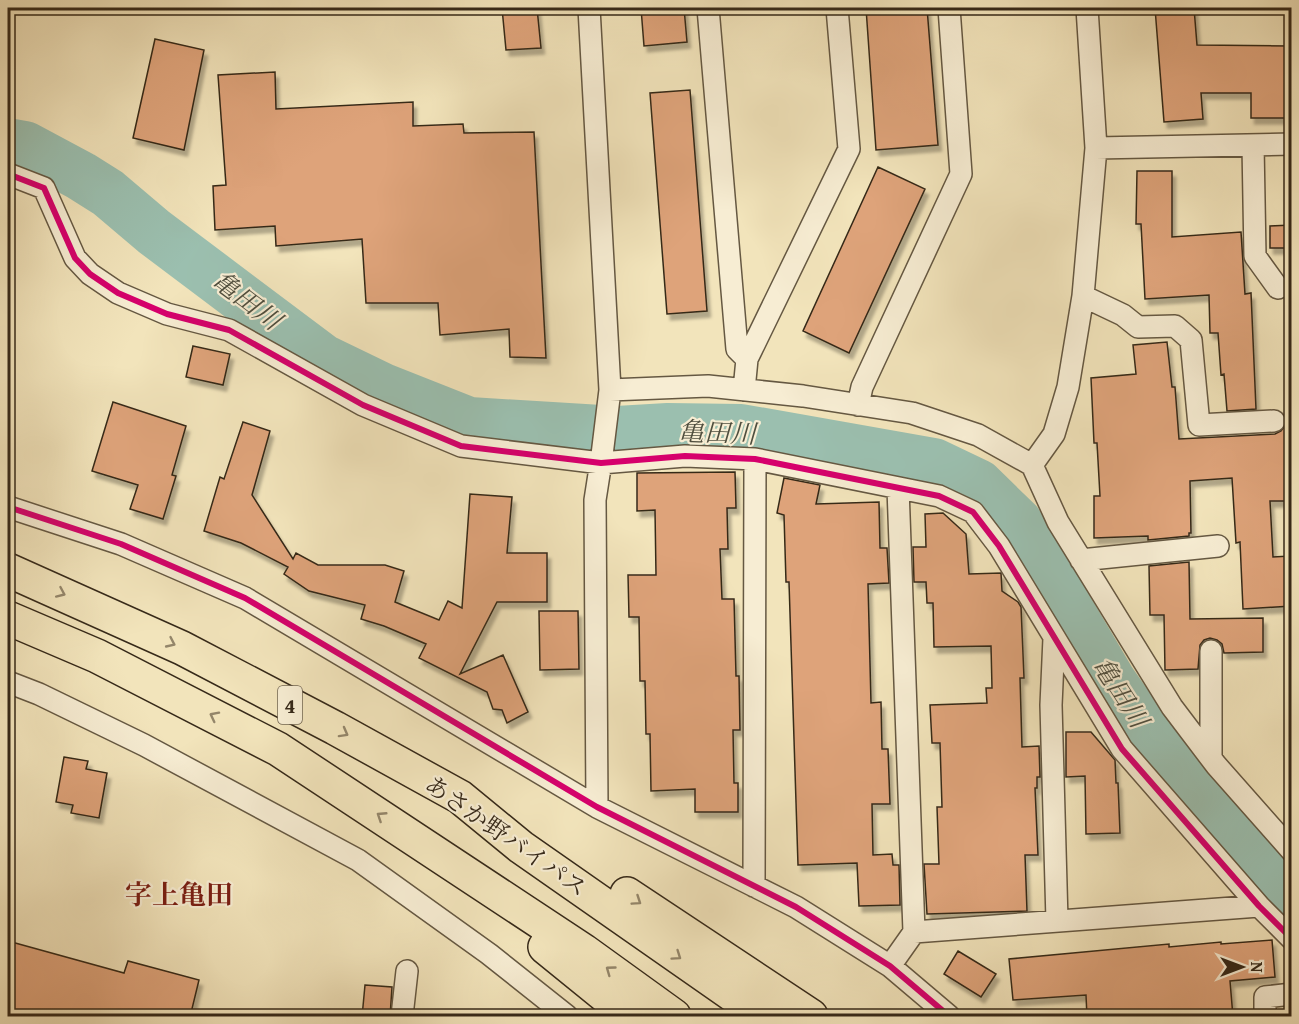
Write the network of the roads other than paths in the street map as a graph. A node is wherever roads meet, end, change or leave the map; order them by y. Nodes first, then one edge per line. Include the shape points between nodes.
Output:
1 (589, 8) edge
2 (708, 8) edge
3 (837, 8) edge
4 (949, 8) edge
5 (1087, 8) edge
6 (1292, 144) edge
7 (1253, 145) junction
8 (1096, 148) junction
9 (8, 174) edge
10 (1278, 288) dead end
11 (1083, 296) junction
12 (747, 358) junction
13 (610, 390) junction
14 (744, 390) junction
15 (858, 405) junction
16 (1274, 421) dead end
17 (602, 459) junction
18 (755, 459) junction
19 (1032, 465) junction
20 (897, 488) junction
21 (8, 507) edge
22 (1218, 546) dead end
23 (1081, 560) junction
24 (8, 570) edge
25 (8, 618) edge
26 (1054, 639) junction
27 (1211, 651) dead end
28 (8, 682) edge
29 (1211, 758) junction
30 (460, 798) junction
31 (597, 807) junction
32 (430, 848) junction
33 (1292, 851) edge
34 (754, 886) junction
35 (1259, 906) junction
36 (1056, 921) junction
37 (914, 932) junction
38 (1292, 939) edge
39 (890, 966) junction
40 (407, 971) dead end
41 (1292, 994) edge
42 (402, 1017) edge
43 (567, 1017) edge
44 (630, 1017) edge
45 (674, 1017) edge
46 (763, 1017) edge
47 (811, 1017) edge
48 (949, 1017) edge
49 (1265, 1017) edge

1 - 13 street
2 - 12 street via 737,349
3 - 12 street via 849,149
4 - 15 street via 961,174 862,387
5 - 8 street
6 - 7 street
7 - 8 street
7 - 10 street via 1255,256
8 - 11 street
9 - 17 street via 44,188 75,258 118,293 167,314 228,330 363,405 461,446
11 - 16 street via 1123,315 1138,327 1175,326 1191,340 1199,425
11 - 19 street via 1068,387 1054,434
12 - 14 street
13 - 14 street via 708,386
13 - 17 street
14 - 15 street
15 - 19 street via 912,413 978,435
17 - 18 street
17 - 31 street via 595,500
18 - 20 street
18 - 34 street
19 - 23 street via 1058,522
20 - 26 street via 939,496 973,512 999,546
20 - 37 street
21 - 31 street via 121,544 244,598
22 - 23 street
23 - 29 street via 1172,707
24 -> 30 highway, あさか野バイパス / 4 via 182,648
32 -> 25 highway, あさか野バイパス / 4 via 278,748 97,656
26 - 35 street via 1122,749
26 - 36 street
27 - 29 street
28 - 43 street via 144,745 358,860 489,954
29 - 33 street
30 -> 46 highway, あさか野バイパス / 4 via 521,847
30 -> 47 highway via 532,830
31 - 34 street
32 - 44 highway
45 -> 32 highway, あさか野バイパス / 4 via 584,951
34 - 39 street via 796,907
35 - 36 street
35 - 38 street
36 - 37 street
37 - 39 street
39 - 48 street
40 - 42 street
41 - 49 street via 1264,997

